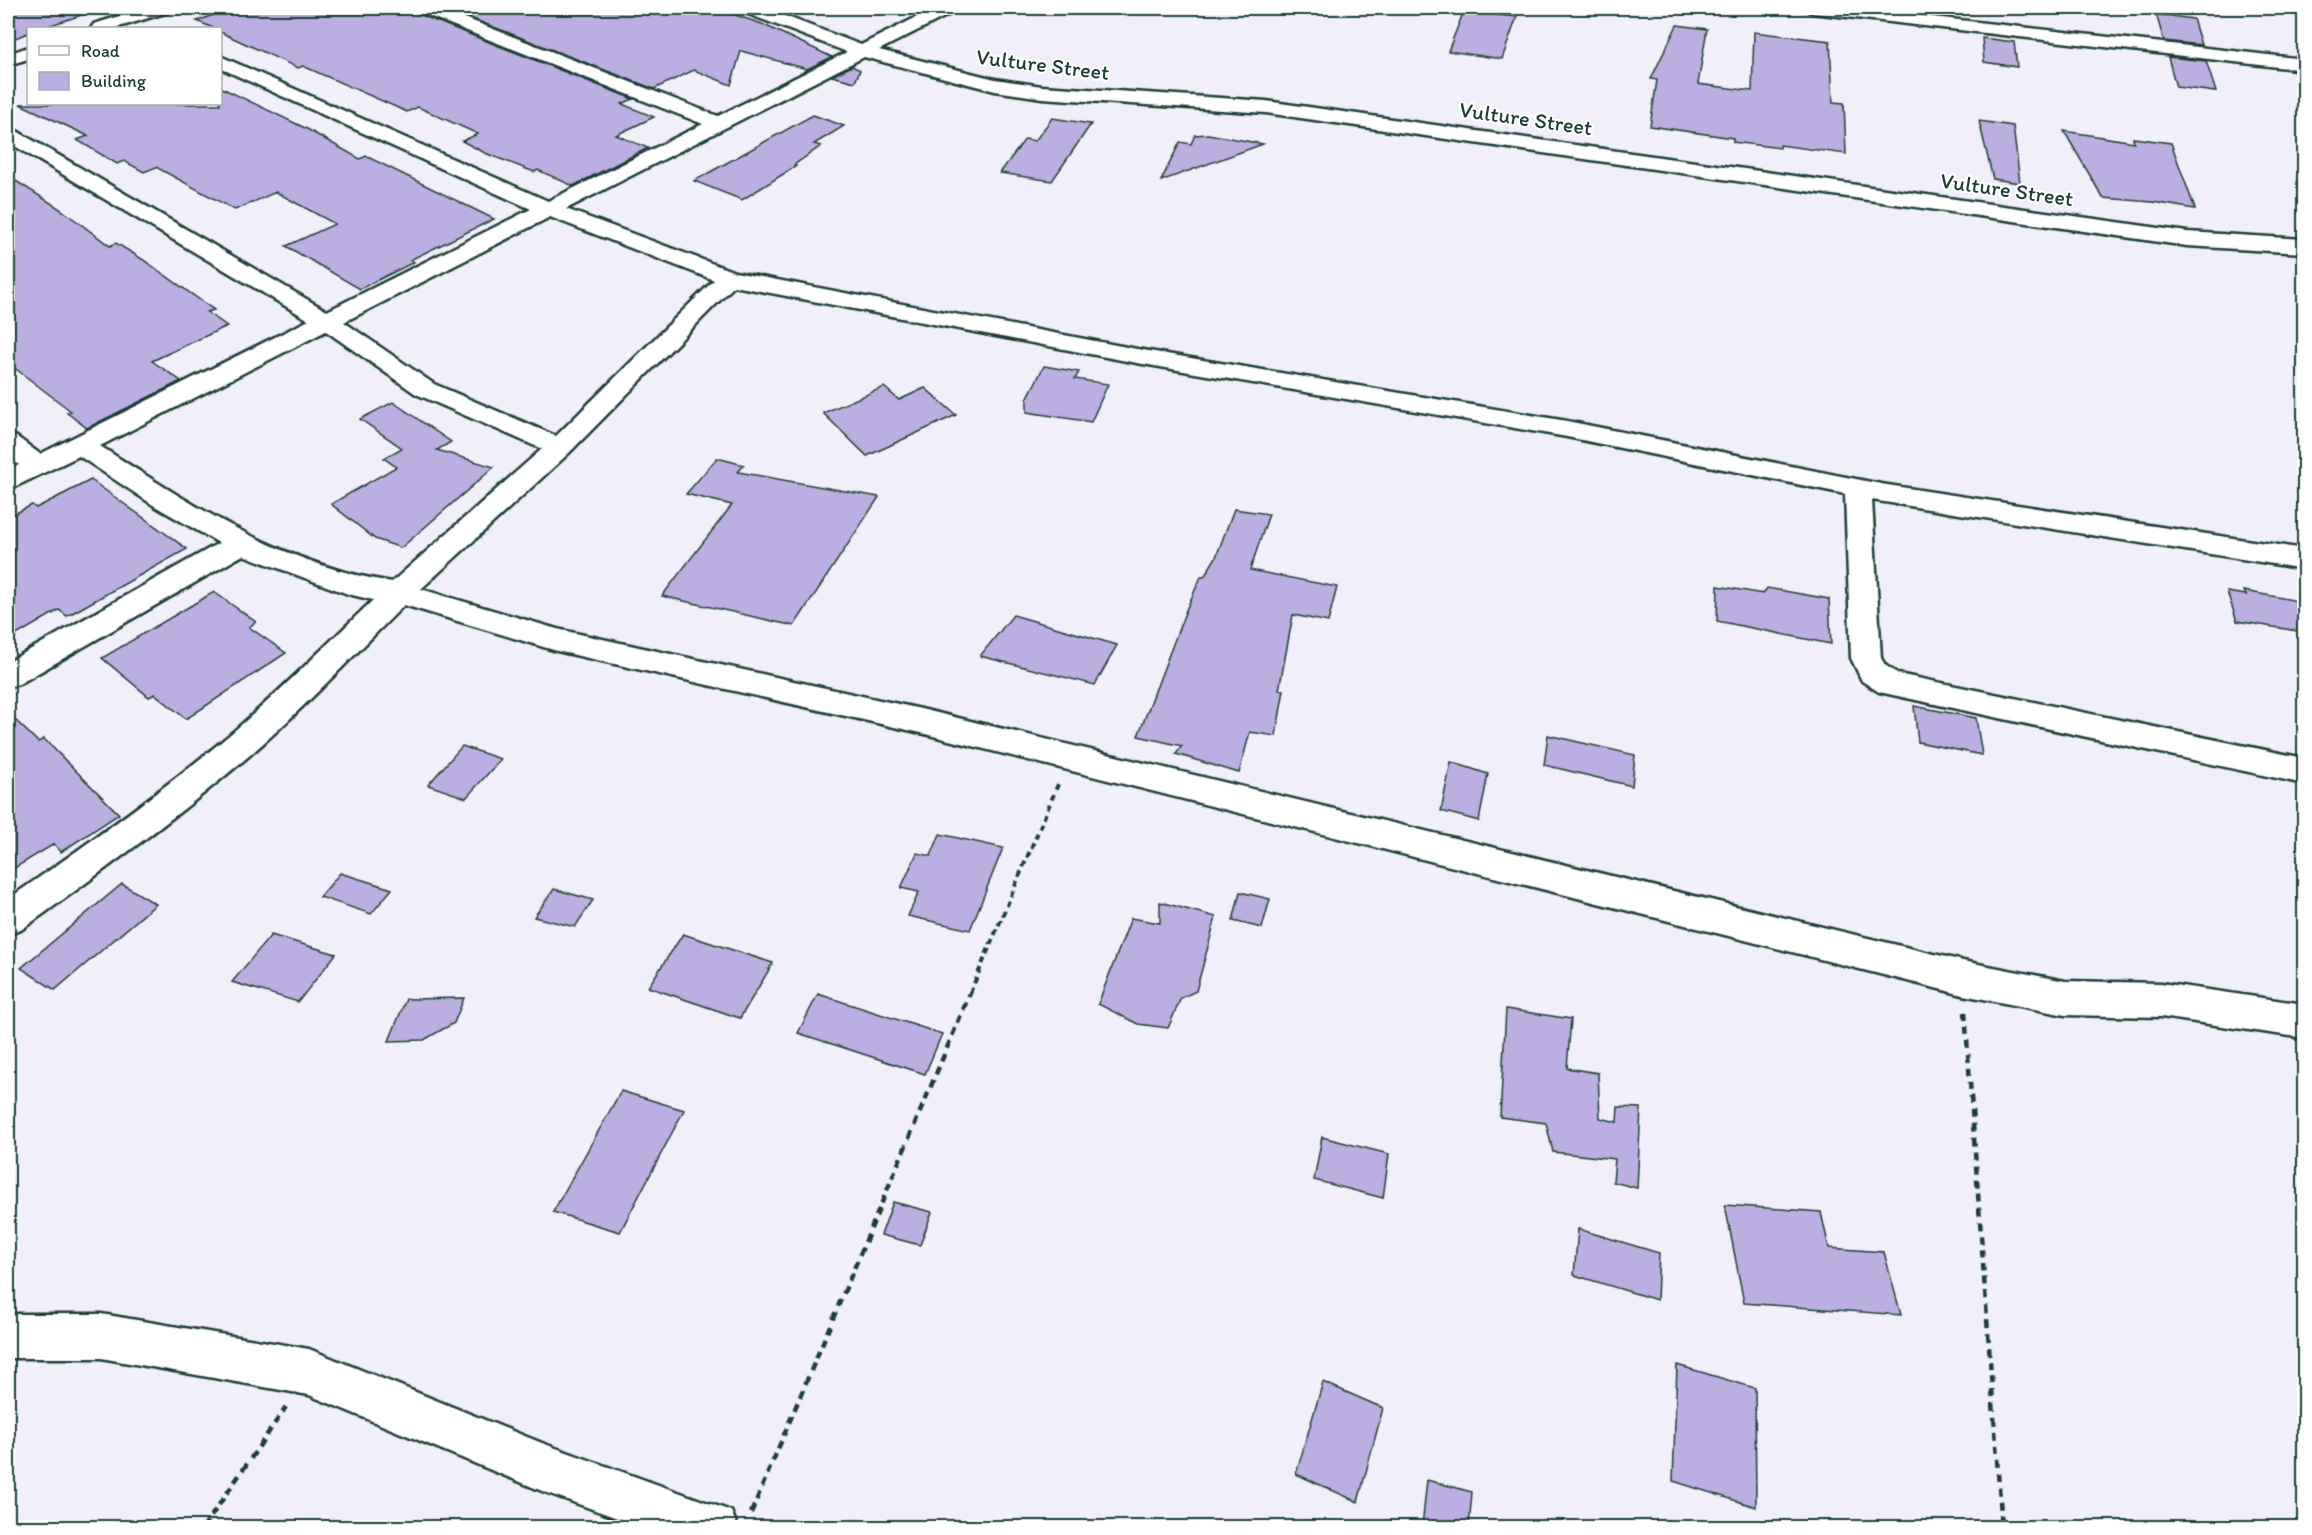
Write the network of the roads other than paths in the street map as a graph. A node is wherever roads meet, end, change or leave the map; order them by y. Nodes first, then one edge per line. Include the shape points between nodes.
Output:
1 (162, 8) edge
2 (425, 8) edge
3 (749, 8) edge
4 (948, 8) edge
5 (1812, 8) edge
6 (129, 19) junction
7 (103, 27) edge
8 (148, 27) edge
9 (861, 51) junction
10 (27, 53) edge
11 (8, 60) edge
12 (222, 62) edge
13 (2304, 65) edge
14 (719, 123) junction
15 (8, 134) edge
16 (548, 209) junction
17 (2304, 246) edge
18 (729, 278) junction
19 (326, 320) junction
20 (8, 443) edge
21 (82, 446) junction
22 (560, 447) junction
23 (38, 466) junction
24 (8, 481) edge
25 (1858, 488) junction
26 (241, 543) junction
27 (2304, 559) edge
28 (399, 593) junction
29 (8, 676) edge
30 (2304, 771) edge
31 (8, 919) edge
32 (2304, 1021) edge
33 (8, 1336) edge
34 (731, 1522) edge

1 - 6 street
2 - 14 street
3 - 9 street, Vulture Street
4 - 9 street
5 - 13 street
6 - 7 street
6 - 8 street
9 - 14 street
9 - 17 street, Vulture Street via 946,74 1042,92 1266,107 1490,136 2187,239
10 - 11 street
12 - 16 street
14 - 16 street
15 - 19 street
16 - 18 street
16 - 19 street
18 - 22 street
18 - 25 street via 1137,356 1567,429
19 - 21 street
19 - 22 street via 425,389
20 - 23 street
21 - 23 street
21 - 26 street
22 - 28 street
23 - 24 street
25 - 27 street
25 - 30 street via 1866,658 1873,673 1890,684
26 - 28 street via 358,586
26 - 29 street
28 - 31 street via 237,747 93,859
28 - 32 street via 557,640 921,721 1963,978 2065,998 2161,1000
33 - 34 street via 101,1336 309,1372 542,1467

